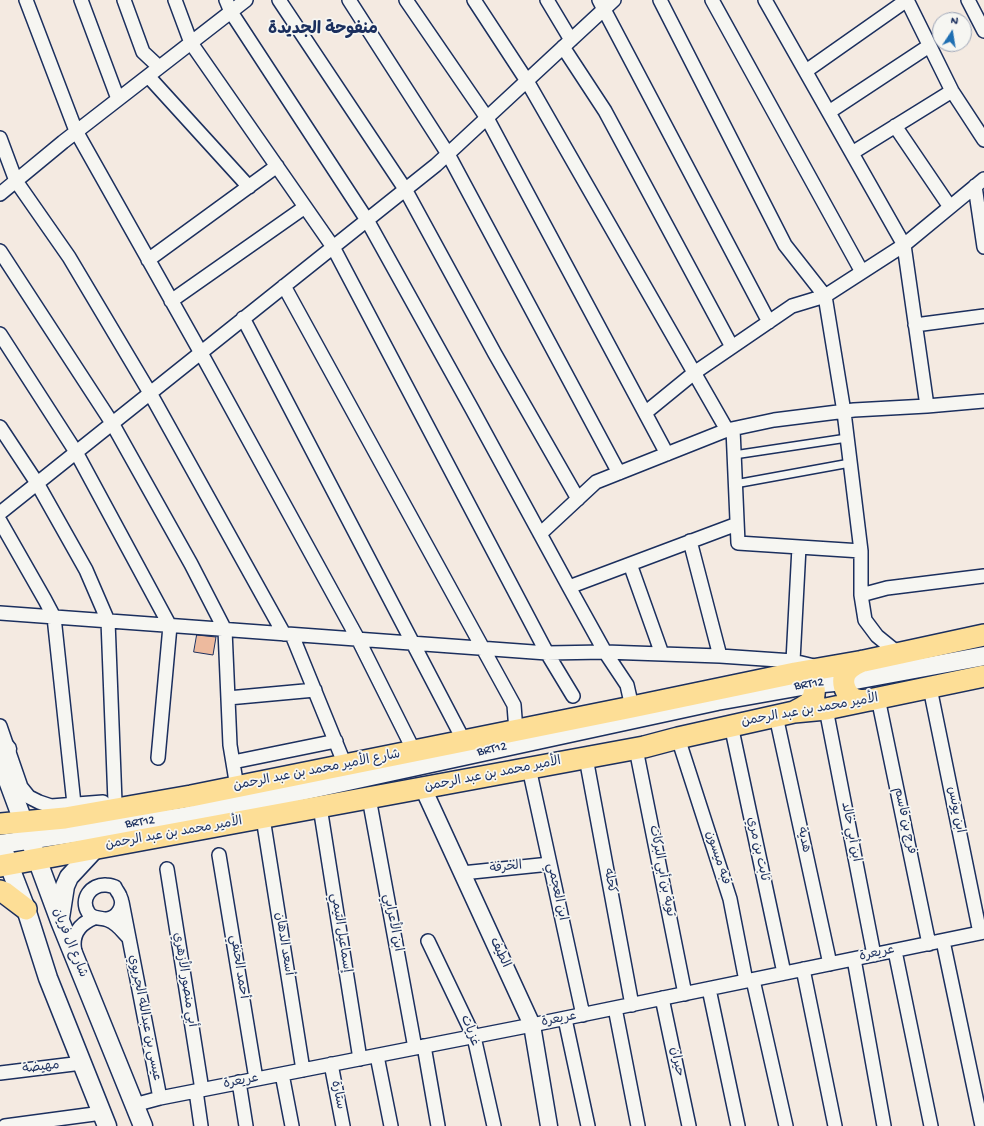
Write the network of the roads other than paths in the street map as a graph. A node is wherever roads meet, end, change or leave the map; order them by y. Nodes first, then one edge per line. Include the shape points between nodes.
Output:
1 (26, 0) edge
2 (81, 0) edge
3 (124, 0) edge
4 (175, 0) edge
5 (246, 0) edge
6 (279, 0) edge
7 (349, 0) edge
8 (406, 0) edge
9 (474, 0) edge
10 (547, 0) edge
11 (660, 0) edge
12 (712, 0) edge
13 (765, 0) edge
14 (907, 0) edge
15 (968, 0) edge
16 (606, 3) edge
17 (228, 6) edge
18 (984, 31) edge
19 (191, 43) junction
20 (567, 43) junction
21 (929, 46) junction
22 (159, 67) junction
23 (806, 71) junction
24 (148, 76) junction
25 (527, 81) junction
26 (952, 91) junction
27 (118, 99) junction
28 (829, 112) junction
29 (487, 118) junction
30 (895, 126) junction
31 (76, 131) junction
32 (0, 138) edge
33 (984, 140) edge
34 (852, 153) junction
35 (448, 154) junction
36 (277, 166) junction
37 (16, 181) junction
38 (980, 183) edge
39 (249, 187) junction
40 (406, 189) junction
41 (0, 194) edge
42 (305, 207) junction
43 (950, 207) junction
44 (367, 220) junction
45 (984, 241) edge
46 (904, 245) junction
47 (333, 247) junction
48 (0, 251) edge
49 (148, 260) junction
50 (862, 272) junction
51 (284, 286) junction
52 (825, 296) junction
53 (171, 301) junction
54 (984, 316) edge
55 (243, 318) junction
56 (768, 322) junction
57 (916, 325) junction
58 (0, 334) edge
59 (732, 348) junction
60 (201, 352) junction
61 (694, 373) junction
62 (150, 393) junction
63 (984, 401) edge
64 (927, 406) junction
65 (844, 412) junction
66 (645, 413) junction
67 (112, 423) junction
68 (0, 427) edge
69 (730, 430) junction
70 (847, 438) junction
71 (76, 452) junction
72 (666, 454) junction
73 (734, 455) junction
74 (850, 463) junction
75 (619, 473) junction
76 (37, 483) junction
77 (735, 484) junction
78 (578, 499) junction
79 (0, 512) edge
80 (0, 521) edge
81 (737, 524) junction
82 (540, 534) junction
83 (690, 541) junction
84 (799, 547) junction
85 (861, 551) junction
86 (630, 564) junction
87 (984, 576) edge
88 (569, 587) junction
89 (860, 595) junction
90 (0, 613) edge
91 (54, 617) junction
92 (108, 621) junction
93 (170, 626) junction
94 (225, 630) junction
95 (288, 634) junction
96 (984, 635) edge
97 (358, 639) junction
98 (414, 643) junction
99 (483, 648) junction
100 (606, 652) junction
101 (547, 653) junction
102 (662, 654) junction
103 (899, 654) junction
104 (720, 656) junction
105 (984, 656) edge
106 (864, 661) junction
107 (794, 667) junction
108 (817, 676) junction
109 (984, 677) edge
110 (843, 682) junction
111 (930, 688) junction
112 (315, 690) junction
113 (573, 696) dead end
114 (228, 698) junction
115 (875, 699) junction
116 (632, 707) junction
117 (826, 709) junction
118 (785, 714) junction
119 (731, 725) junction
120 (0, 726) edge
121 (516, 731) junction
122 (678, 738) junction
123 (336, 741) junction
124 (464, 741) junction
125 (636, 748) junction
126 (2, 750) edge
127 (414, 751) junction
128 (158, 758) dead end
129 (586, 758) junction
130 (233, 762) junction
131 (345, 765) junction
132 (529, 768) junction
133 (237, 787) junction
134 (423, 788) junction
135 (191, 796) junction
136 (369, 798) junction
137 (115, 802) junction
138 (74, 804) junction
139 (320, 807) junction
140 (263, 818) junction
141 (27, 830) junction
142 (0, 838) edge
143 (95, 849) junction
144 (219, 856) dead end
145 (36, 859) junction
146 (550, 864) junction
147 (4, 865) edge
148 (167, 870) dead end
149 (462, 873) junction
150 (0, 890) edge
151 (122, 902) junction
152 (26, 909) junction
153 (101, 918) junction
154 (60, 921) junction
155 (982, 933) edge
156 (129, 938) junction
157 (943, 941) junction
158 (428, 942) dead end
159 (929, 944) junction
160 (895, 950) junction
161 (874, 955) junction
162 (854, 959) junction
163 (77, 964) junction
164 (830, 964) junction
165 (803, 970) junction
166 (784, 973) junction
167 (749, 981) junction
168 (709, 989) junction
169 (685, 994) junction
170 (662, 998) junction
171 (632, 1005) junction
172 (615, 1008) junction
173 (583, 1015) junction
174 (565, 1019) junction
175 (532, 1025) junction
176 (474, 1037) junction
177 (420, 1047) junction
178 (377, 1056) junction
179 (360, 1059) junction
180 (82, 1063) junction
181 (330, 1064) junction
182 (303, 1070) junction
183 (0, 1073) edge
184 (282, 1074) junction
185 (256, 1079) junction
186 (239, 1082) junction
187 (199, 1090) junction
188 (160, 1098) junction
189 (134, 1105) junction
190 (104, 1120) edge
191 (38, 1124) edge
192 (5, 1126) edge
193 (143, 1126) edge
194 (201, 1126) edge
195 (246, 1126) edge
196 (292, 1126) edge
197 (343, 1126) edge
198 (391, 1126) edge
199 (438, 1126) edge
200 (494, 1126) edge
201 (549, 1126) edge
202 (588, 1126) edge
203 (638, 1126) edge
204 (689, 1126) edge
205 (738, 1126) edge
206 (786, 1126) edge
207 (835, 1126) edge
208 (884, 1126) edge
209 (931, 1126) edge
210 (982, 1126) edge

1 - 31 street
2 - 27 street
3 - 22 street via 143,52
4 - 19 street
5 - 17 street
6 - 40 street
7 - 35 street
8 - 29 street
9 - 25 street
10 - 20 street
11 - 52 street via 786,245
12 - 50 street
13 - 23 street
14 - 21 street
14 - 23 street
15 - 18 street
16 - 20 street
16 - 56 street
17 - 19 street
17 - 44 street
19 - 22 street
19 - 36 street
20 - 25 street
20 - 59 street
21 - 26 street
21 - 28 street
22 - 24 street
23 - 28 street
24 - 27 street
24 - 39 street
25 - 29 street
25 - 61 street
26 - 30 street
26 - 33 street
27 - 31 street
28 - 34 street
29 - 35 street
29 - 66 street
30 - 34 street
30 - 43 street
31 - 37 street
31 - 49 street
32 - 37 street
34 - 46 street
35 - 40 street
35 - 75 street
36 - 39 street
36 - 42 street
37 - 41 street
37 - 62 street via 69,257
38 - 43 street
38 - 45 street
39 - 49 street
40 - 44 street
40 - 78 street via 495,354
42 - 47 street
42 - 53 street
43 - 46 street
44 - 47 street
44 - 82 street
46 - 50 street
46 - 57 street
47 - 51 street
47 - 101 street
48 - 67 street
49 - 53 street
50 - 52 street
51 - 55 street
51 - 99 street
52 - 56 street via 792,306
52 - 65 street
53 - 60 street
54 - 57 street
55 - 60 street
55 - 98 street
56 - 59 street
57 - 64 street
58 - 71 street
59 - 61 street
60 - 62 street
60 - 97 street
61 - 66 street
61 - 69 street
62 - 67 street
62 - 95 street
63 - 64 street
64 - 65 street
65 - 69 street via 774,420
65 - 70 street
66 - 72 street
67 - 71 street
67 - 94 street
68 - 76 street
69 - 72 street
69 - 73 street
70 - 73 lane
70 - 74 street
71 - 76 street
71 - 93 street
72 - 75 street
73 - 77 street
74 - 77 lane
74 - 85 street
75 - 78 street via 596,482
76 - 79 street
76 - 92 street via 86,570
77 - 81 street
78 - 82 street
80 - 91 street
81 - 83 street
81 - 84 street via 738,543
82 - 88 street
83 - 86 street
83 - 104 street
84 - 85 street
84 - 107 street
85 - 89 street
86 - 88 street
86 - 102 street
87 - 89 street via 887,588
88 - 100 street
89 - 103 street via 865,620 877,636
90 - 91 street
91 - 92 street
91 - 138 street
92 - 93 street
92 - 137 street
93 - 94 street
93 - 128 street
94 - 95 street
94 - 114 street
95 - 97 street
95 - 112 street
96 - 103 main road
97 - 98 street
97 - 127 street
98 - 99 street
98 - 124 street
99 - 101 street
99 - 121 street via 514,705
100 - 101 street
100 - 102 street
100 - 116 street via 627,685
101 - 113 street
102 - 104 street
103 - 106 main road
104 - 107 street
105 - 110 main road, BRT12
106 - 108 main road
106 - 110 main road via 850,668
107 - 108 main road via 806,676
107 - 116 main road
108 - 110 main road, BRT12
108 - 118 main road via 809,704
108 - 141 main road, BRT12 via 717,701 182,817
109 - 111 main road, الأمير محمد بن عبد الرحمن
110 - 115 main road via 845,690 852,698 862,701
111 - 115 main road, الأمير محمد بن عبد الرحمن
111 - 155 street, ابن يونس
112 - 114 street
112 - 123 street
114 - 130 street
115 - 117 main road, الأمير محمد بن عبد الرحمن
115 - 159 street, فرج بن قاسم
116 - 121 main road, شارع الأمير محمد بن عبد الرحمن
117 - 118 main road, الأمير محمد بن عبد الرحمن
117 - 161 street, ابن أبي خالد
118 - 119 main road, الأمير محمد بن عبد الرحمن
118 - 164 street, هدية
119 - 122 main road, الأمير محمد بن عبد الرحمن
119 - 166 street, ثابت بن مري
120 - 126 street
121 - 124 main road, شارع الأمير محمد بن عبد الرحمن
122 - 125 main road, الأمير محمد بن عبد الرحمن
122 - 167 street, قبه ميسون via 730,899
123 - 130 street
123 - 131 street
124 - 127 main road, شارع الأمير محمد بن عبد الرحمن
125 - 129 main road, الأمير محمد بن عبد الرحمن
125 - 169 street, توبة بن أبي البركات
126 - 138 street via 28,796 51,806
126 - 141 main road, شارع ال فريان
127 - 131 main road, شارع الأمير محمد بن عبد الرحمن
129 - 132 main road, الأمير محمد بن عبد الرحمن
129 - 171 street, كحله
130 - 133 street
131 - 133 main road, شارع الأمير محمد بن عبد الرحمن
132 - 134 main road, الأمير محمد بن عبد الرحمن
132 - 146 street, ابن العجمي
133 - 135 main road, شارع الأمير محمد بن عبد الرحمن
134 - 136 main road, الأمير محمد بن عبد الرحمن
134 - 149 street, الطيف
135 - 137 street
135 - 141 main road, شارع الأمير محمد بن عبد الرحمن via 64,818
136 - 139 main road, الأمير محمد بن عبد الرحمن
136 - 177 street, ابن الأعرابي
137 - 138 street
139 - 140 main road, الأمير محمد بن عبد الرحمن
139 - 179 street, إسماعيل التيمي
140 - 143 main road, الأمير محمد بن عبد الرحمن
140 - 182 street, أسعد الدهان
141 - 142 main road, شارع الأمير محمد بن عبد الرحمن
141 - 145 main road, شارع ال فريان
142 - 147 main road
143 - 145 main road, الأمير محمد بن عبد الرحمن
143 - 154 main road via 69,877 62,897
144 - 185 street, أحمد الحنفي
145 - 147 main road, الأمير محمد بن عبد الرحمن
145 - 154 main road, شارع ال فريان
146 - 149 street, الخرفة
146 - 173 street, ابن العجمي
147 - 152 main road
148 - 187 street, أبي منصور الأزهري
149 - 175 street, الطيف
150 - 152 main road
151 - 153 street via 118,914 114,917
151 - 153 street via 115,887 95,886 87,893 88,913
151 - 156 street, عيسى بن عبدالله الجريوي
152 - 180 main road via 48,978
153 - 156 street via 115,923
153 - 163 street via 86,921 78,928 73,945
154 - 163 main road, شارع ال فريان
155 - 157 street, عريعرة
156 - 188 street, عيسى بن عبدالله الجريوي
157 - 159 street, عريعرة
157 - 210 street
158 - 176 street, غزيات
159 - 160 street, عريعرة
160 - 161 street, عريعرة
160 - 209 street
161 - 162 street, عريعرة
162 - 164 street, عريعرة
162 - 208 street
163 - 189 main road, شارع ال فريان
164 - 165 street, عريعرة
165 - 166 street, عريعرة
165 - 207 street
166 - 167 street, عريعرة
167 - 168 street, عريعرة
167 - 206 street, قبه ميسون
168 - 169 street, عريعرة
168 - 205 street
169 - 170 street, عريعرة
170 - 171 street, عريعرة
170 - 204 street, حيران
171 - 172 street, عريعرة
172 - 173 street, عريعرة
172 - 203 street
173 - 174 street, عريعرة
174 - 175 street, عريعرة
174 - 202 street
175 - 176 street, عريعرة
175 - 201 street, الطيف
176 - 177 street, عريعرة
176 - 200 street, غزيات
177 - 178 street, عريعرة
177 - 199 street, ابن الأعرابي
178 - 179 street, عريعرة
178 - 198 street
179 - 181 street, عريعرة
180 - 183 street, مهيضة
180 - 190 main road
181 - 182 street, عريعرة
181 - 197 street, ستارة
182 - 184 street, عريعرة
184 - 185 street, عريعرة
184 - 196 street
185 - 186 street, عريعرة
186 - 187 street, عريعرة
186 - 195 street
187 - 188 street, عريعرة
187 - 194 street, أبي منصور الأزهري
188 - 189 street, عريعرة
189 - 193 main road, شارع ال فريان
190 - 191 street
191 - 192 street

